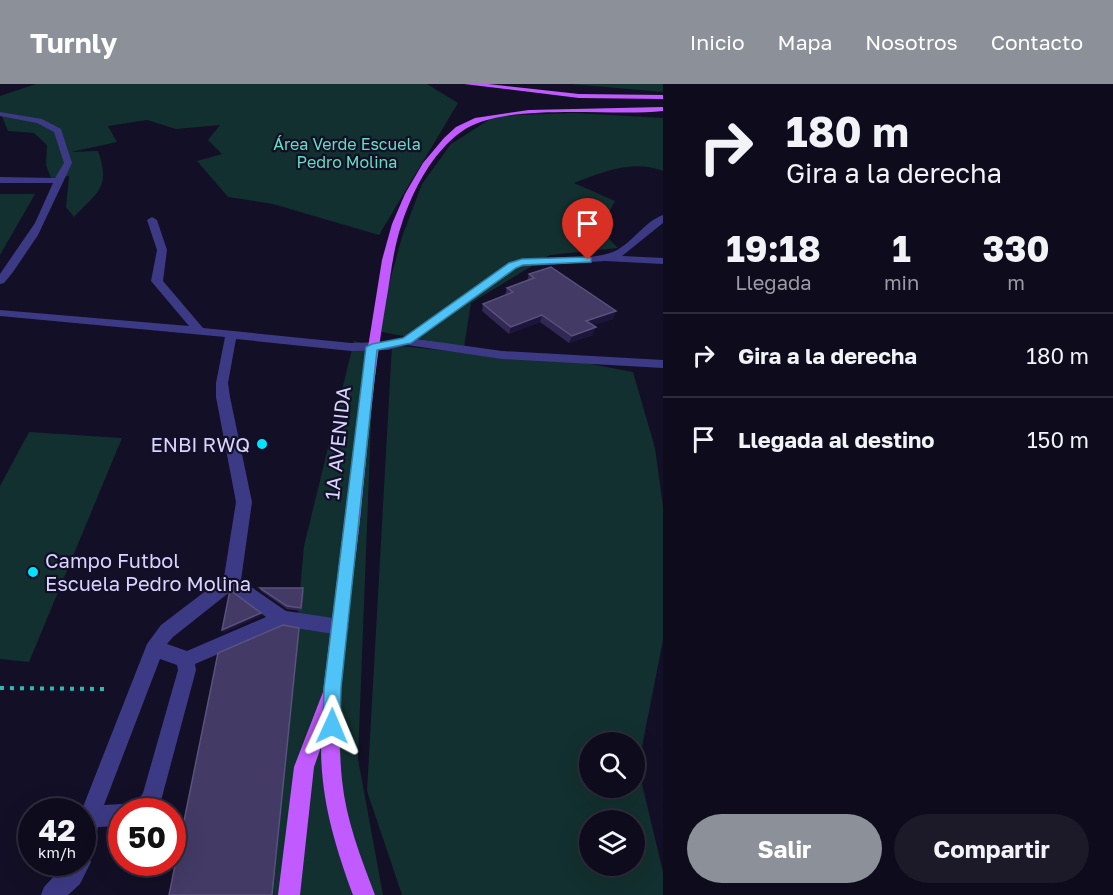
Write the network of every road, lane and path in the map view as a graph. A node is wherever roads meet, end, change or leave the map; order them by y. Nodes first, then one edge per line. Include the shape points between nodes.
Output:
1 (468, 84) edge
2 (614, 97) junction
3 (663, 97) edge
4 (663, 102) edge
5 (663, 109) edge
6 (573, 111) junction
7 (0, 114) edge
8 (663, 114) edge
9 (0, 180) edge
10 (58, 182) junction
11 (663, 219) edge
12 (152, 220) dead end
13 (600, 259) junction
14 (663, 261) edge
15 (0, 281) edge
16 (0, 313) edge
17 (199, 331) junction
18 (231, 335) junction
19 (407, 341) junction
20 (372, 347) junction
21 (663, 364) edge
22 (231, 582) junction
23 (282, 618) junction
24 (340, 627) junction
25 (153, 650) junction
26 (185, 660) junction
27 (0, 688) edge
28 (332, 688) junction
29 (104, 689) dead end
30 (151, 798) edge
31 (96, 799) edge
32 (72, 876) edge
33 (52, 895) edge
34 (289, 895) edge
35 (364, 895) edge

1 - 2 main road
2 - 3 main road
2 - 4 main road
5 - 6 main road, 1A AVENIDA
6 - 8 main road, 1A AVENIDA
6 - 20 main road, 1A AVENIDA via 483,119 461,128 444,142 412,186 392,239
7 - 10 street via 39,121 58,131 68,163
9 - 10 street
10 - 15 street via 48,211
11 - 13 street via 618,254
12 - 17 street via 162,250 158,281
13 - 14 street
13 - 19 street via 522,262 512,266
16 - 17 street
17 - 18 street
18 - 20 street
18 - 22 street via 223,397 244,502
19 - 20 street
19 - 21 street via 506,355
20 - 24 main road, 1A AVENIDA
22 - 23 street
22 - 25 street via 167,632
23 - 24 street
23 - 26 street
24 - 28 main road, 1A AVENIDA
25 - 26 street via 177,654
25 - 31 street
26 - 30 street via 187,670
27 - 29 path
28 - 34 main road via 304,767
28 - 35 main road, 1A AVENIDA via 334,798 344,842
32 - 33 street

